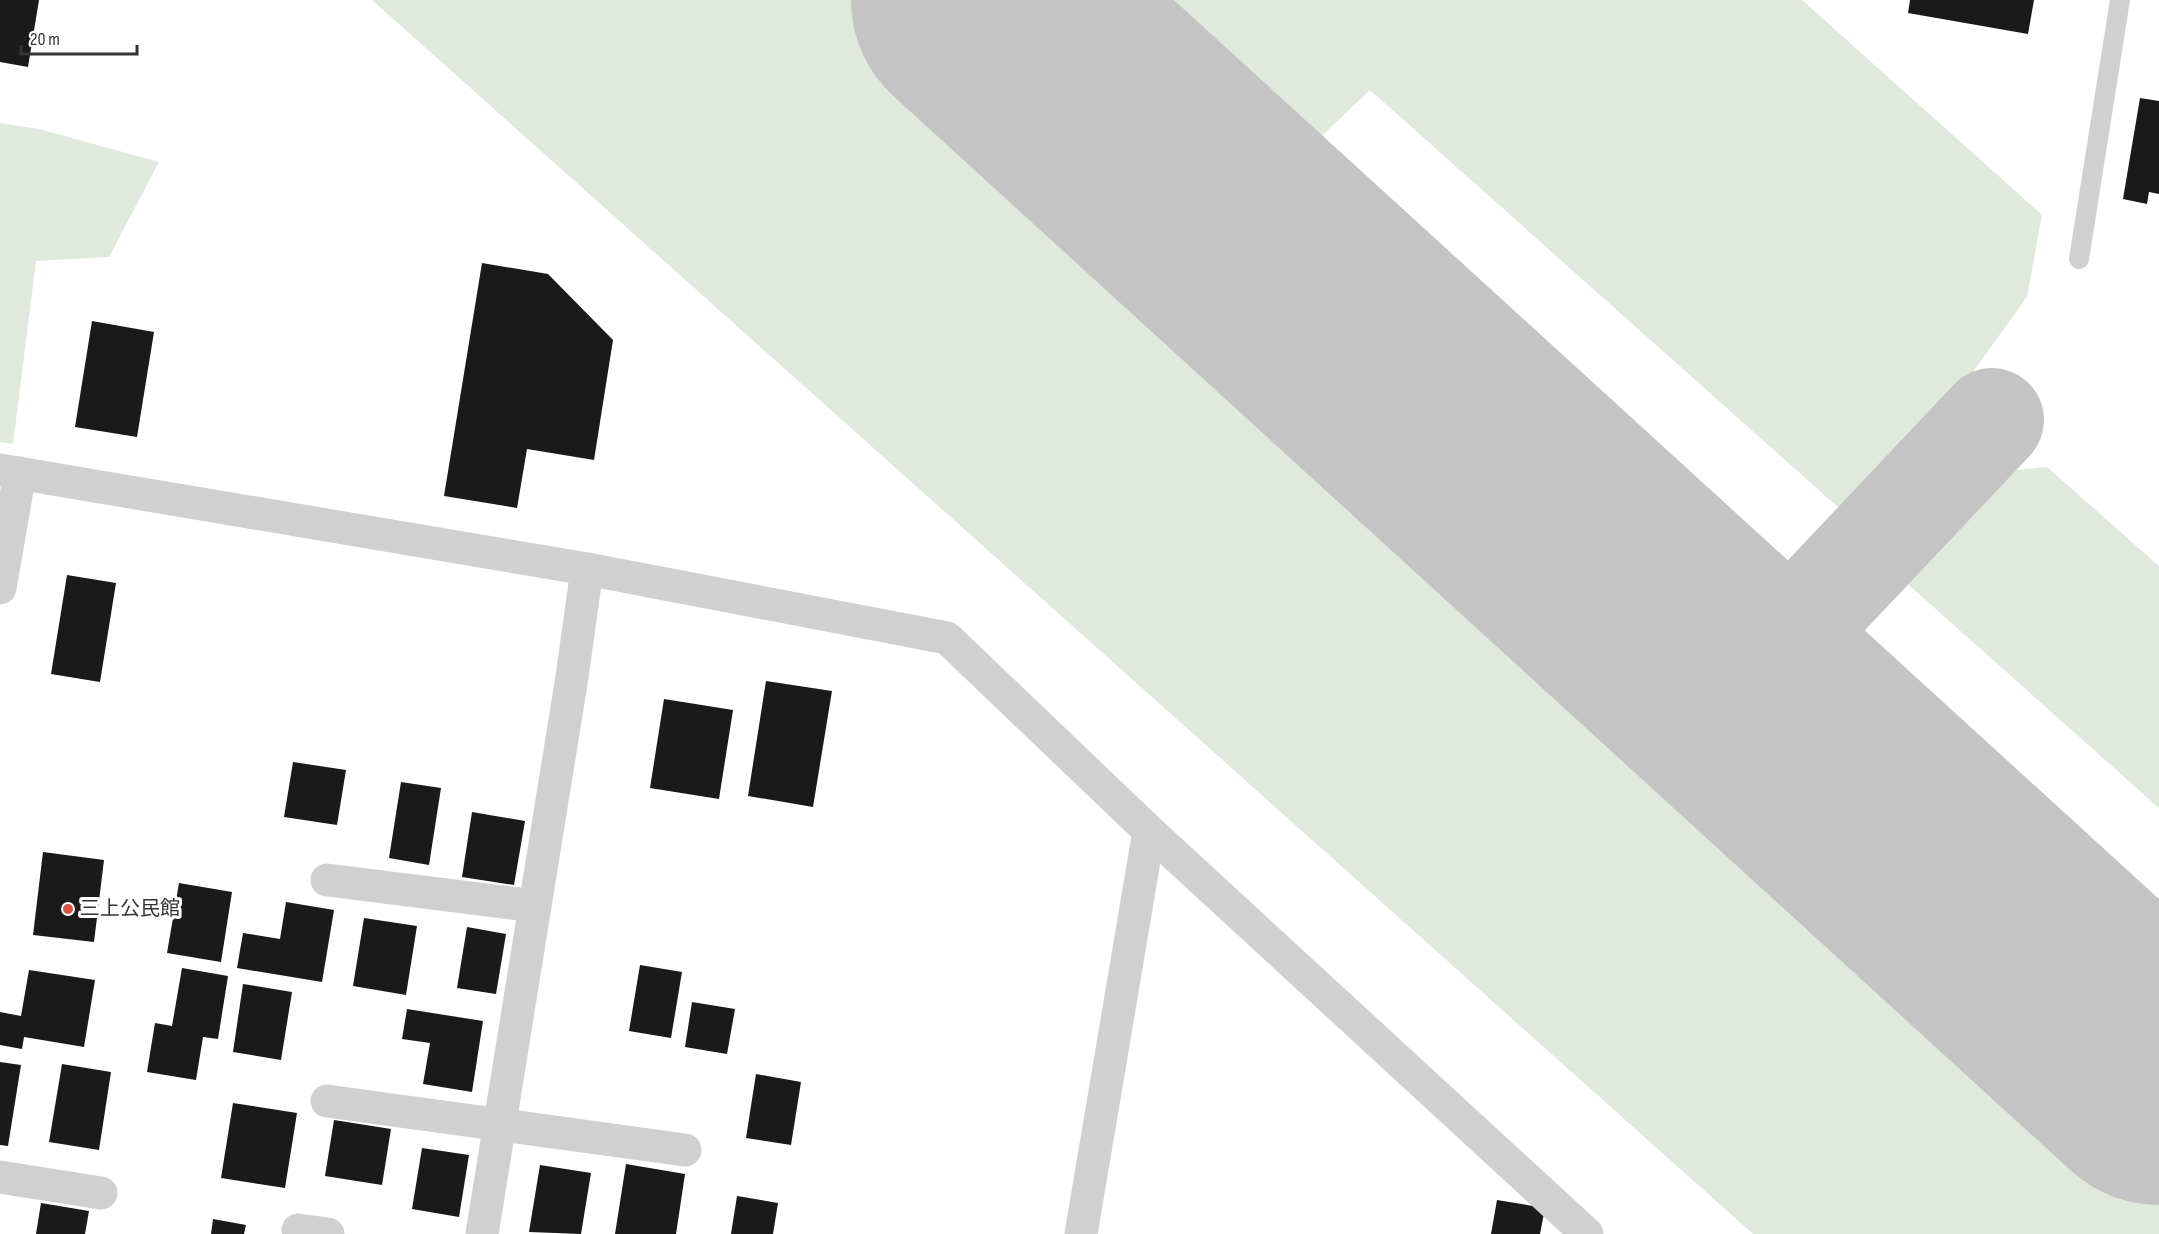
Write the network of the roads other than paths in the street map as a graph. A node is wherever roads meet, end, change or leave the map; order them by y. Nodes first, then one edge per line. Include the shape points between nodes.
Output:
1 (2120, 0) edge
2 (2079, 259) dead end
3 (10, 471) edge
4 (587, 569) junction
5 (0, 588) edge
6 (1149, 831) junction
7 (327, 880) dead end
8 (535, 906) junction
9 (327, 1101) dead end
10 (500, 1125) junction
11 (685, 1150) dead end
12 (0, 1177) edge
13 (101, 1193) dead end
14 (482, 1234) edge
15 (1081, 1234) edge
16 (1587, 1234) edge

1 - 2 lane
3 - 4 street
3 - 5 street
4 - 6 street via 947,638
4 - 8 street
6 - 15 street
6 - 16 street
7 - 8 street
8 - 10 street
9 - 10 street
10 - 11 street
10 - 14 street
12 - 13 street

